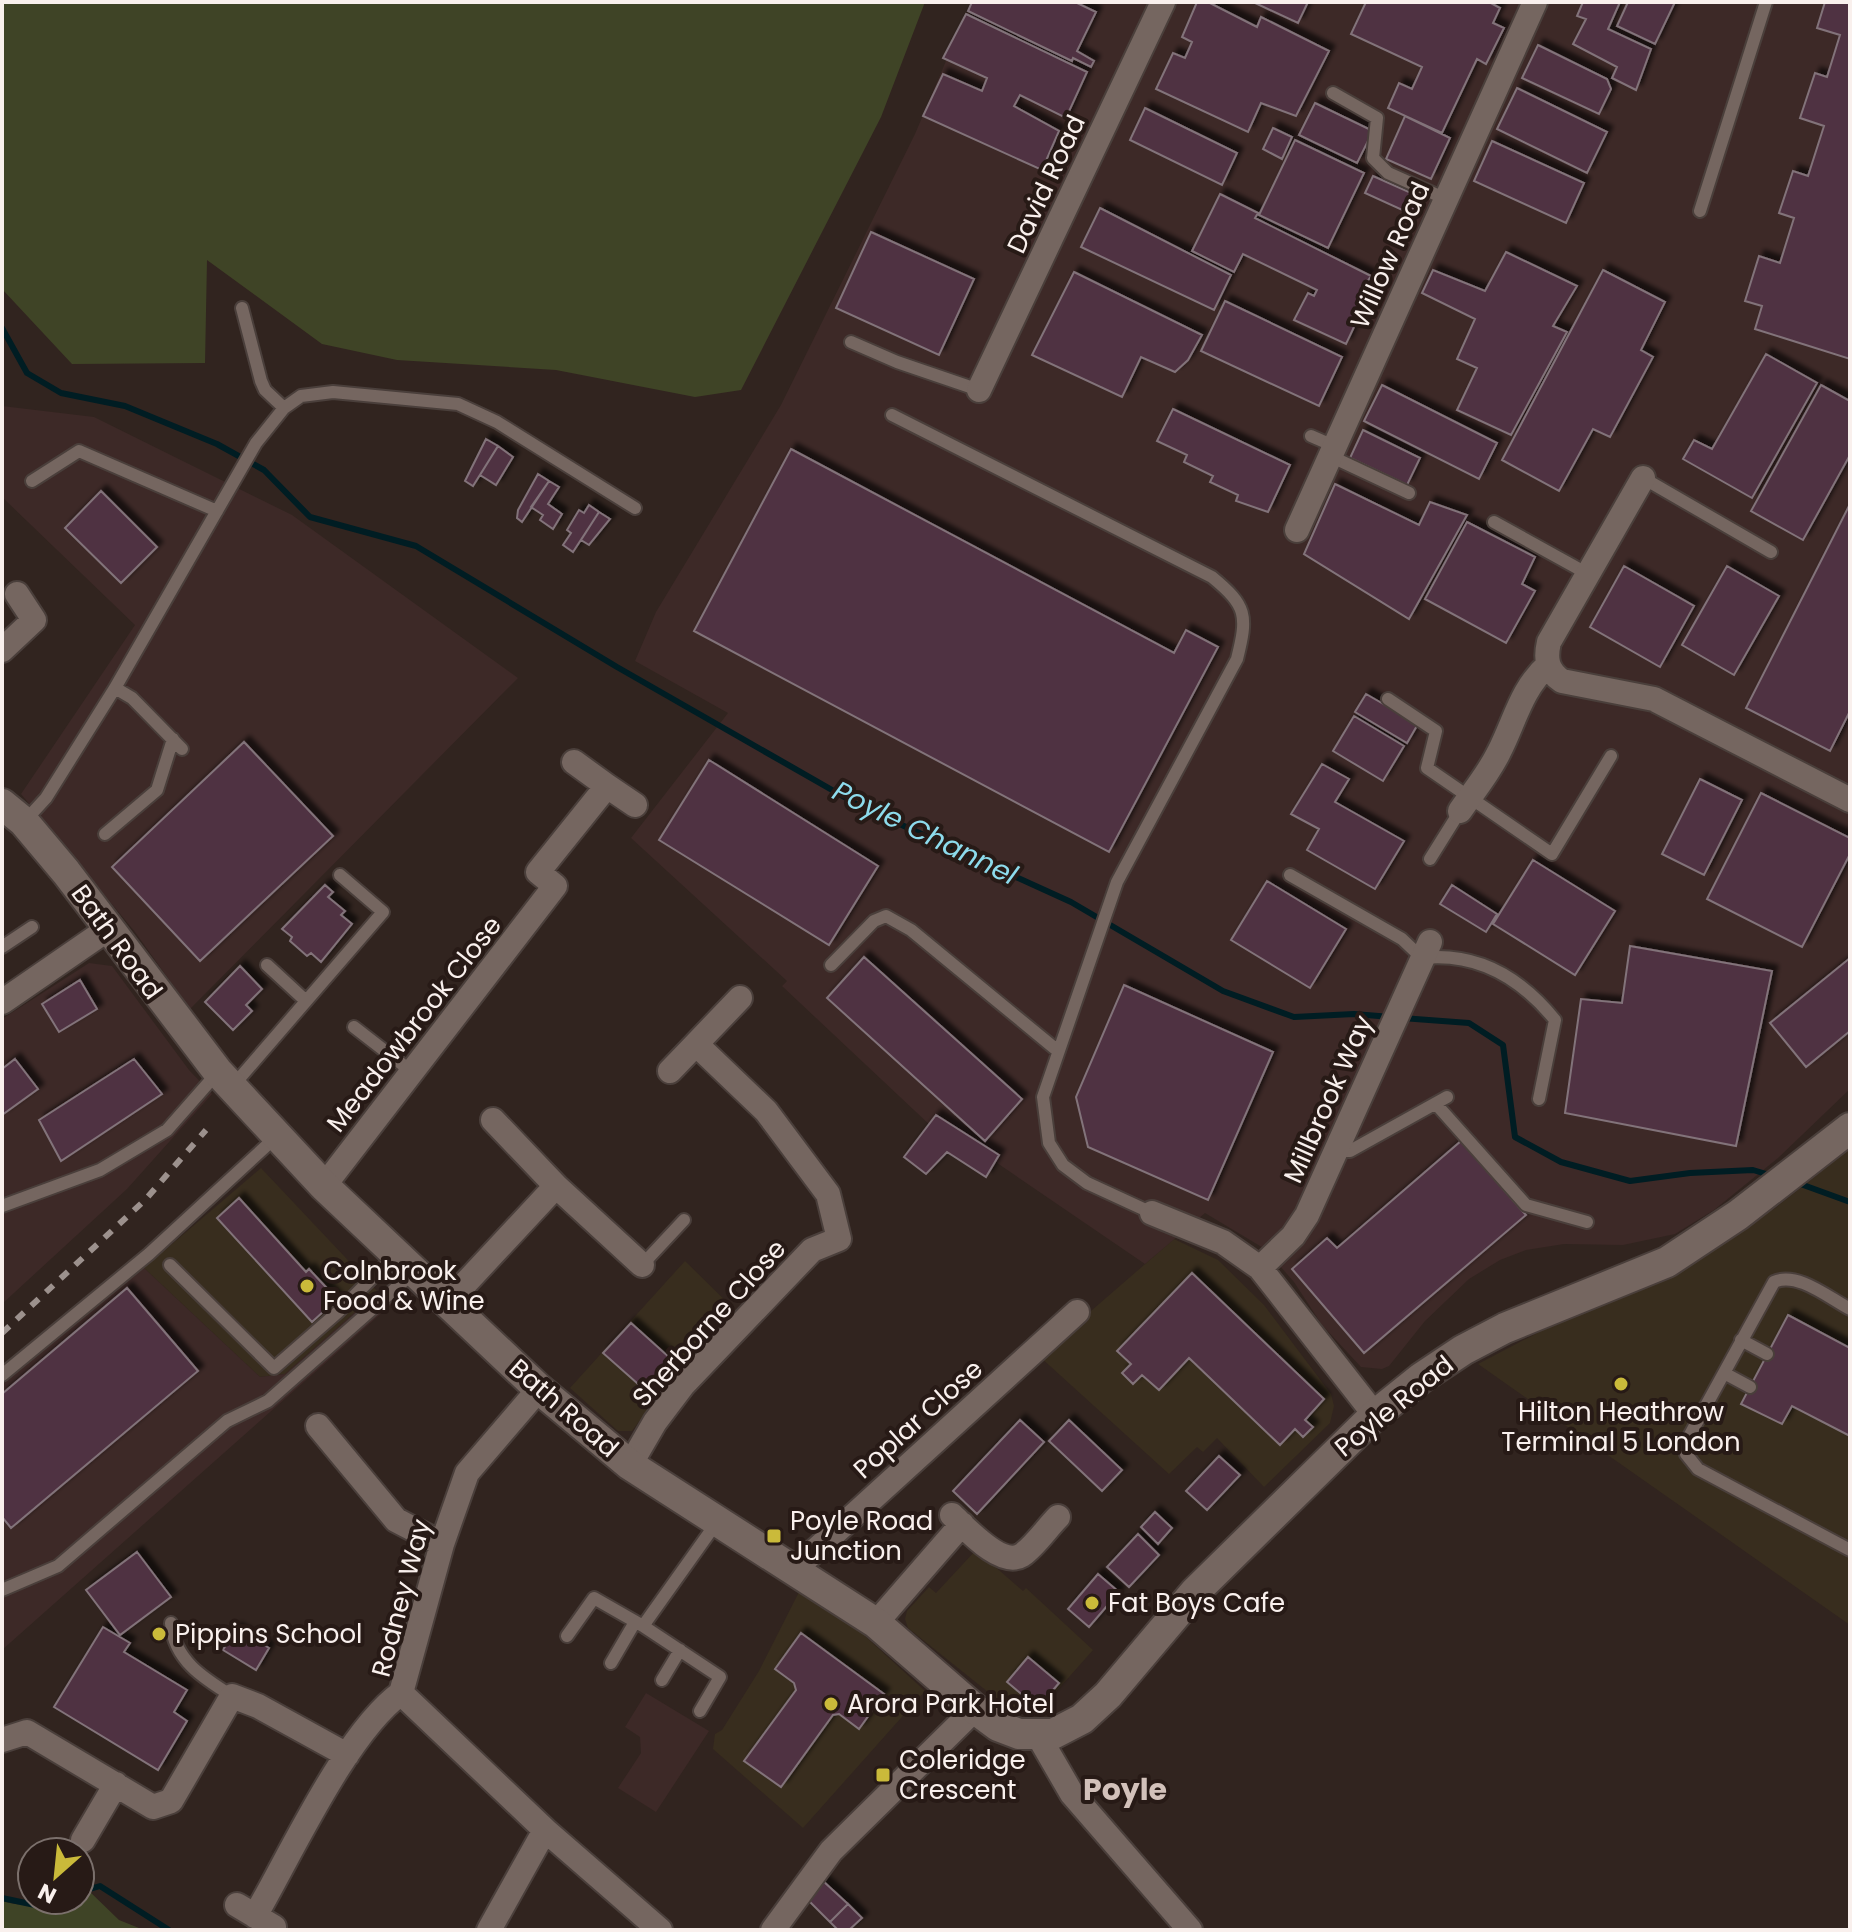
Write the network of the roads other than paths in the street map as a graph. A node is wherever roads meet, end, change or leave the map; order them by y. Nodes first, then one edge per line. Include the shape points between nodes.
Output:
1 (1163, 2) edge
2 (1535, 2) edge
3 (1766, 2) edge
4 (1333, 93) dead end
5 (1446, 199) junction
6 (1700, 211) dead end
7 (242, 308) dead end
8 (851, 342) dead end
9 (979, 390) joint
10 (284, 408) junction
11 (892, 415) dead end
12 (1311, 436) dead end
13 (1332, 451) junction
14 (1643, 478) joint
15 (32, 481) dead end
16 (1409, 493) dead end
17 (635, 508) dead end
18 (217, 511) junction
19 (1494, 522) dead end
20 (1297, 530) dead end
21 (1771, 552) dead end
22 (1588, 574) junction
23 (17, 594) dead end
24 (2, 650) edge
25 (1548, 665) junction
26 (115, 688) junction
27 (1388, 699) dead end
28 (1611, 756) dead end
29 (574, 762) dead end
30 (607, 786) junction
31 (1850, 799) edge
32 (635, 805) dead end
33 (1464, 805) junction
34 (13, 813) edge
35 (105, 834) dead end
36 (1430, 859) dead end
37 (340, 875) dead end
38 (1290, 875) dead end
39 (32, 927) dead end
40 (108, 929) junction
41 (2, 947) edge
42 (1422, 959) junction
43 (267, 965) dead end
44 (831, 965) dead end
45 (740, 998) dead end
46 (306, 1001) junction
47 (2, 1002) edge
48 (354, 1027) dead end
49 (696, 1044) junction
50 (1058, 1051) junction
51 (670, 1071) dead end
52 (412, 1072) junction
53 (225, 1080) junction
54 (1539, 1099) dead end
55 (493, 1120) dead end
56 (1850, 1128) edge
57 (278, 1136) junction
58 (1336, 1151) junction
59 (324, 1186) junction
60 (556, 1186) junction
61 (2, 1206) edge
62 (1152, 1213) joint
63 (684, 1220) dead end
64 (1587, 1222) dead end
65 (407, 1262) junction
66 (170, 1265) dead end
67 (642, 1265) joint
68 (1260, 1268) junction
69 (448, 1302) junction
70 (1850, 1309) edge
71 (1077, 1312) dead end
72 (1741, 1340) junction
73 (1767, 1354) dead end
74 (1724, 1373) junction
75 (2, 1375) edge
76 (1750, 1387) dead end
77 (539, 1389) junction
78 (1375, 1415) junction
79 (318, 1426) dead end
80 (630, 1465) junction
81 (1058, 1517) dead end
82 (719, 1519) junction
83 (442, 1544) junction
84 (1850, 1550) edge
85 (796, 1568) junction
86 (2, 1590) edge
87 (171, 1623) dead end
88 (876, 1623) junction
89 (639, 1624) junction
90 (567, 1636) dead end
91 (680, 1650) junction
92 (611, 1663) dead end
93 (662, 1680) dead end
94 (401, 1693) junction
95 (232, 1696) junction
96 (975, 1709) junction
97 (700, 1711) dead end
98 (1039, 1737) junction
99 (2, 1740) edge
100 (347, 1755) junction
101 (116, 1784) junction
102 (545, 1830) junction
103 (85, 1836) edge
104 (255, 1916) dead end
105 (489, 1930) edge
106 (660, 1930) edge
107 (773, 1930) edge
108 (1190, 1930) edge

1 - 9 street, David Road
2 - 5 street, Willow Road
3 - 6 lane
4 - 5 lane via 1377,118 1373,158 1388,173
5 - 13 street, Willow Road
7 - 10 lane via 265,390
8 - 9 lane
10 - 17 lane via 301,396 333,392 458,404 497,422
10 - 18 lane via 256,443
11 - 50 lane via 1212,577 1237,598 1246,623 1237,659 1117,882
12 - 13 lane
13 - 16 lane
13 - 20 street, Willow Road
14 - 21 lane
14 - 22 street
15 - 18 lane via 79,451
18 - 26 lane
19 - 22 lane
22 - 25 street via 1549,642
23 - 24 street via 34,620
25 - 31 street via 1562,681 1654,699
25 - 33 street via 1517,706 1497,755
26 - 34 lane via 46,798
26 - 35 lane via 178,744 157,790
27 - 33 lane via 1436,731 1427,768
28 - 33 lane via 1552,854
29 - 30 street
30 - 32 street
30 - 52 street, Meadowbrook Close via 538,872 555,886 555,900
33 - 36 lane
34 - 40 street, Bath Road
37 - 46 lane via 383,912
38 - 42 lane via 1402,939
39 - 41 lane
40 - 47 street
40 - 53 street, Bath Road
42 - 54 lane via 1451,955 1473,961 1510,977 1536,997 1555,1020
42 - 58 street, Millbrook Way
43 - 46 lane
44 - 50 lane via 874,921 886,916 911,930
45 - 49 street
46 - 53 lane
48 - 52 lane
49 - 51 street
49 - 80 street, Sherborne Close via 766,1111 828,1194 839,1239 812,1250 683,1385
50 - 62 lane via 1043,1097 1049,1143 1063,1165 1087,1183
52 - 59 street, Meadowbrook Close
53 - 57 street, Bath Road
53 - 61 lane via 167,1130 100,1170
55 - 60 street
56 - 78 street, Poyle Road via 1667,1262 1468,1347
57 - 59 street, Bath Road
57 - 75 lane via 149,1254
58 - 64 lane via 1350,1151 1441,1100 1526,1205
58 - 68 street, Millbrook Way via 1307,1215
59 - 65 street, Bath Road
60 - 67 street
60 - 69 street
62 - 68 street via 1223,1242
63 - 67 lane
65 - 66 lane via 274,1368
65 - 69 street, Bath Road
65 - 86 lane via 268,1401 227,1421 58,1566
68 - 78 street
69 - 77 street, Bath Road
70 - 72 lane via 1783,1277 1769,1289
71 - 85 street, Poplar Close
72 - 73 lane
72 - 74 lane
74 - 76 lane
74 - 84 lane via 1686,1442 1686,1454 1698,1469
77 - 80 street, Bath Road
77 - 83 street, Rodney Way via 467,1473
78 - 98 street, Poyle Road via 1195,1592 1108,1695 1082,1719
79 - 83 street via 396,1520
80 - 82 street, Bath Road
81 - 88 street via 1021,1556 1012,1558 999,1555 957,1519
82 - 85 street, Bath Road
82 - 89 lane
83 - 94 street, Rodney Way
85 - 88 street, Bath Road
87 - 95 lane via 173,1640 196,1674
88 - 96 street, Bath Road
89 - 90 lane via 594,1598
89 - 91 lane
89 - 92 lane
91 - 93 lane
91 - 97 lane via 720,1677
94 - 100 street via 379,1708
94 - 102 street, Rodney Way
95 - 100 street
95 - 101 street via 171,1801 153,1807
96 - 98 street, Bath Road via 998,1726
96 - 107 street via 831,1851
98 - 108 street via 1072,1794
99 - 101 street via 27,1732
100 - 104 street
101 - 103 street
102 - 105 street
102 - 106 street, Rodney Way

